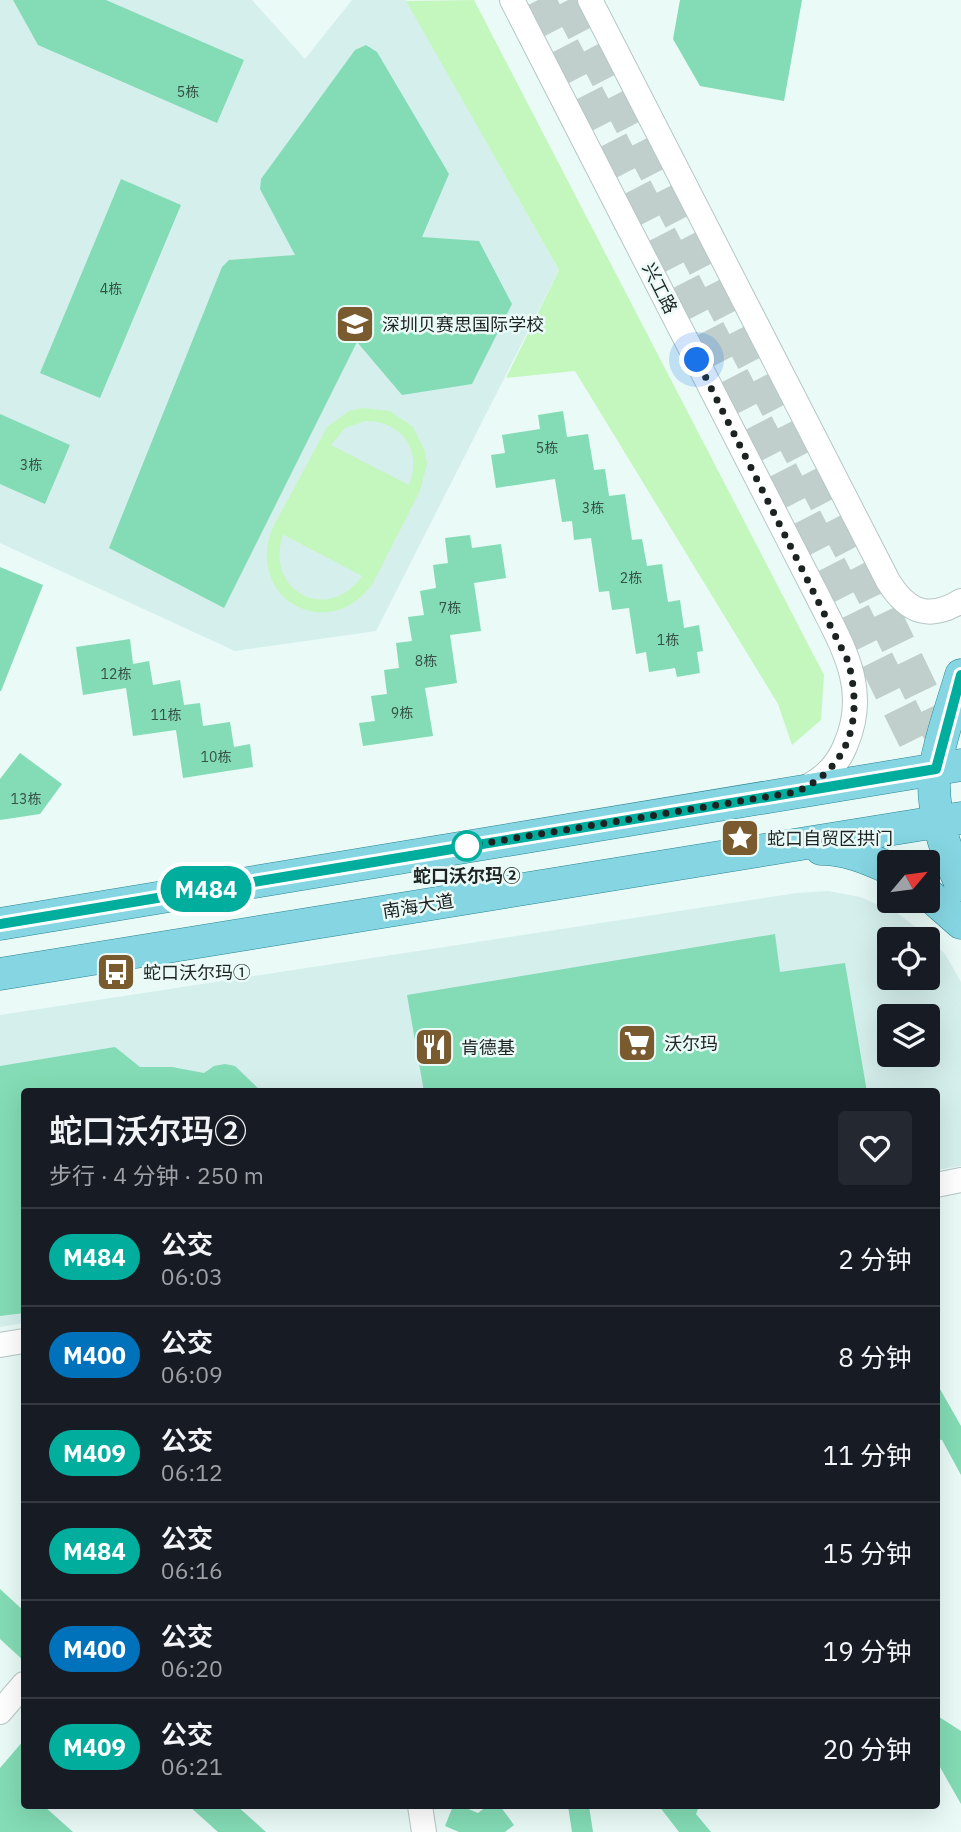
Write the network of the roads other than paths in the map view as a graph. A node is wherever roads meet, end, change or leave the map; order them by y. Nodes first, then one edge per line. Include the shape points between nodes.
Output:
1 (512, 0) edge
2 (590, 0) edge
3 (961, 601) edge
4 (961, 675) edge
5 (948, 767) edge
6 (796, 792) junction
7 (950, 820) edge
8 (781, 847) junction
9 (877, 862) edge
10 (961, 885) edge
11 (940, 905) edge
12 (961, 923) edge
13 (0, 924) edge
14 (0, 974) edge
15 (961, 1181) edge
16 (940, 1184) edge
17 (21, 1342) edge
18 (0, 1345) edge
19 (21, 1688) edge
20 (0, 1712) edge
21 (420, 1809) edge
22 (424, 1832) edge

1 - 6 street, 兴工路 via 848,661 855,686 851,734 827,775
2 - 3 street via 888,581 901,600 919,610 943,610
4 - 5 main road
5 - 6 main road
5 - 7 main road via 934,796
6 - 13 main road
7 - 8 main road, 南海大道
7 - 10 main road
8 - 9 main road via 835,849
8 - 14 main road, 南海大道
11 - 12 main road
15 - 16 street
17 - 18 street
19 - 20 street
21 - 22 street

